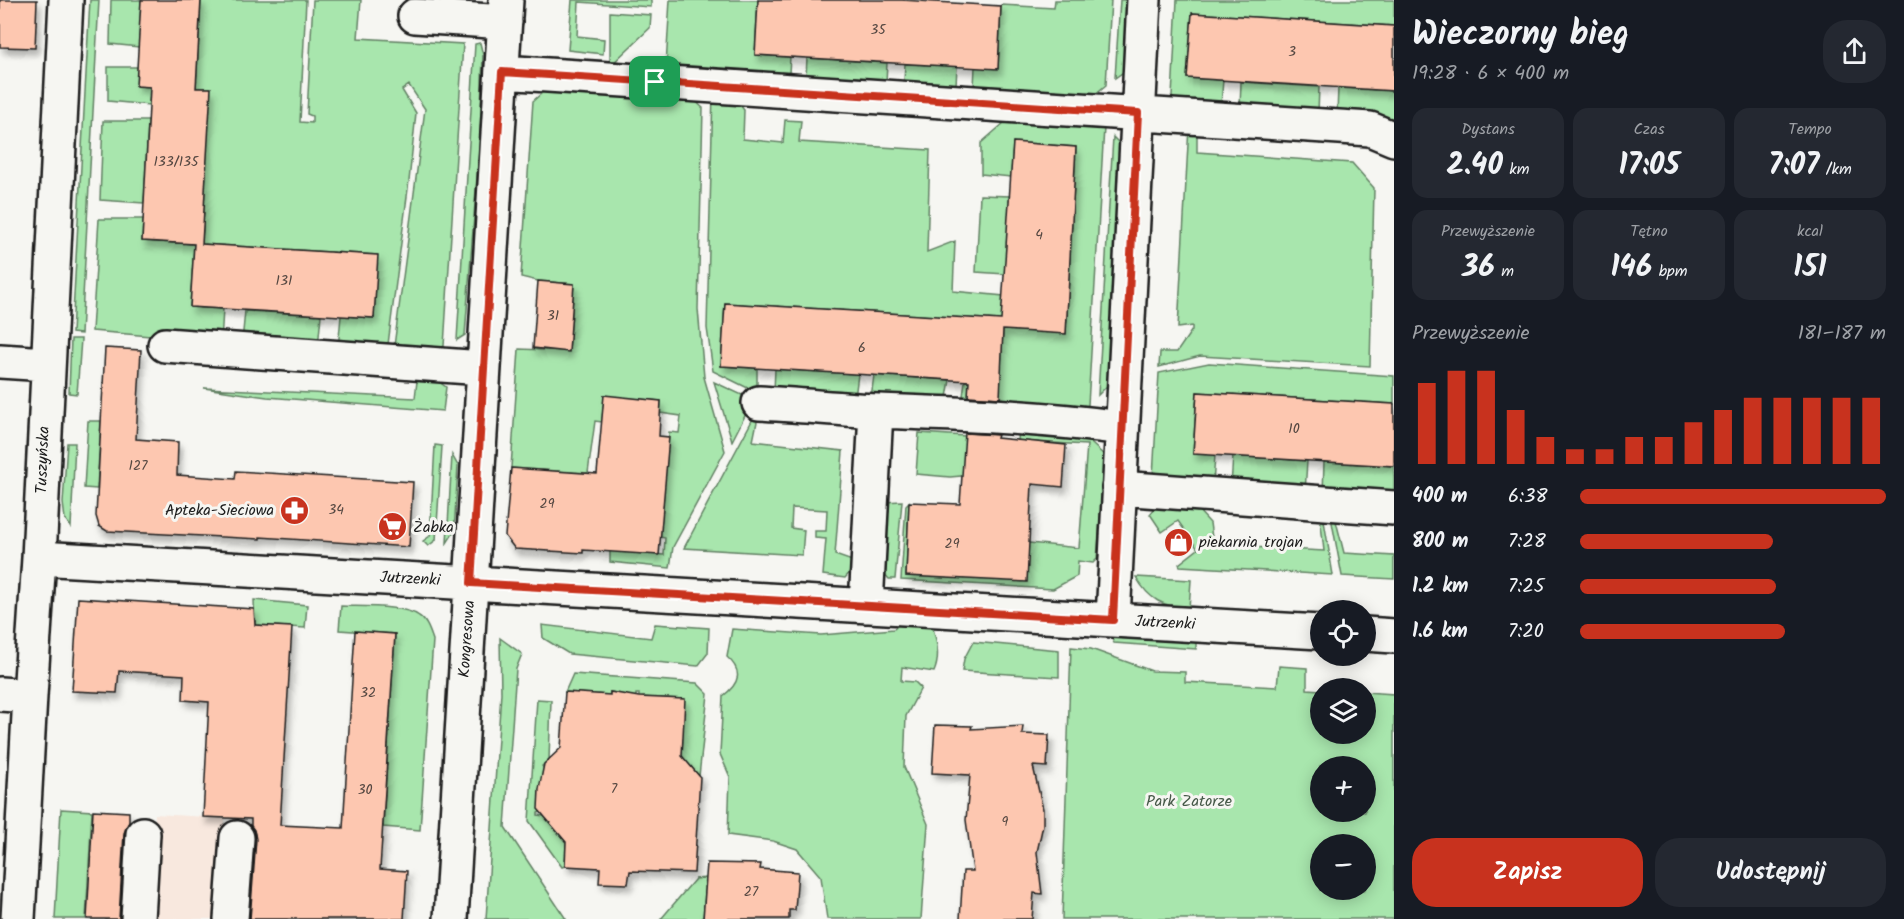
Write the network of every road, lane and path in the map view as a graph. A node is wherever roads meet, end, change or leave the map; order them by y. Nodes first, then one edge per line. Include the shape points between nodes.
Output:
1 (66, 0) edge
2 (1144, 0) edge
3 (505, 11) edge
4 (415, 16) dead end
5 (502, 72) junction
6 (1138, 113) junction
7 (1394, 139) edge
8 (165, 345) dead end
9 (0, 361) edge
10 (47, 364) junction
11 (483, 368) junction
12 (759, 403) dead end
13 (876, 411) junction
14 (1122, 428) junction
15 (1119, 488) junction
16 (1394, 508) edge
17 (39, 558) junction
18 (471, 583) junction
19 (866, 606) junction
20 (1113, 620) junction
21 (1310, 631) edge
22 (1376, 635) edge
23 (1394, 636) edge
24 (15, 695) edge
25 (143, 834) dead end
26 (237, 838) dead end
27 (18, 919) edge
28 (138, 919) edge
29 (231, 919) edge
30 (451, 919) edge

1 - 10 street, Tuszyńska
2 - 6 street
3 - 4 street
3 - 5 street, Kongresowa
5 - 6 street
5 - 11 street, Kongresowa
6 - 7 street via 1370,129
6 - 14 street
8 - 11 street
9 - 10 street
10 - 17 street, Tuszyńska
11 - 18 street, Kongresowa
12 - 13 street
13 - 14 street via 966,414
13 - 19 street
14 - 15 street
15 - 16 street
15 - 20 street
17 - 18 street, Jutrzenki
17 - 24 street, Tuszyńska
18 - 19 street, Jutrzenki
18 - 30 street, Kongresowa
19 - 20 street, Jutrzenki
20 - 21 street, Jutrzenki
22 - 23 street
24 - 27 street, Tuszyńska
25 - 28 street
26 - 29 street

